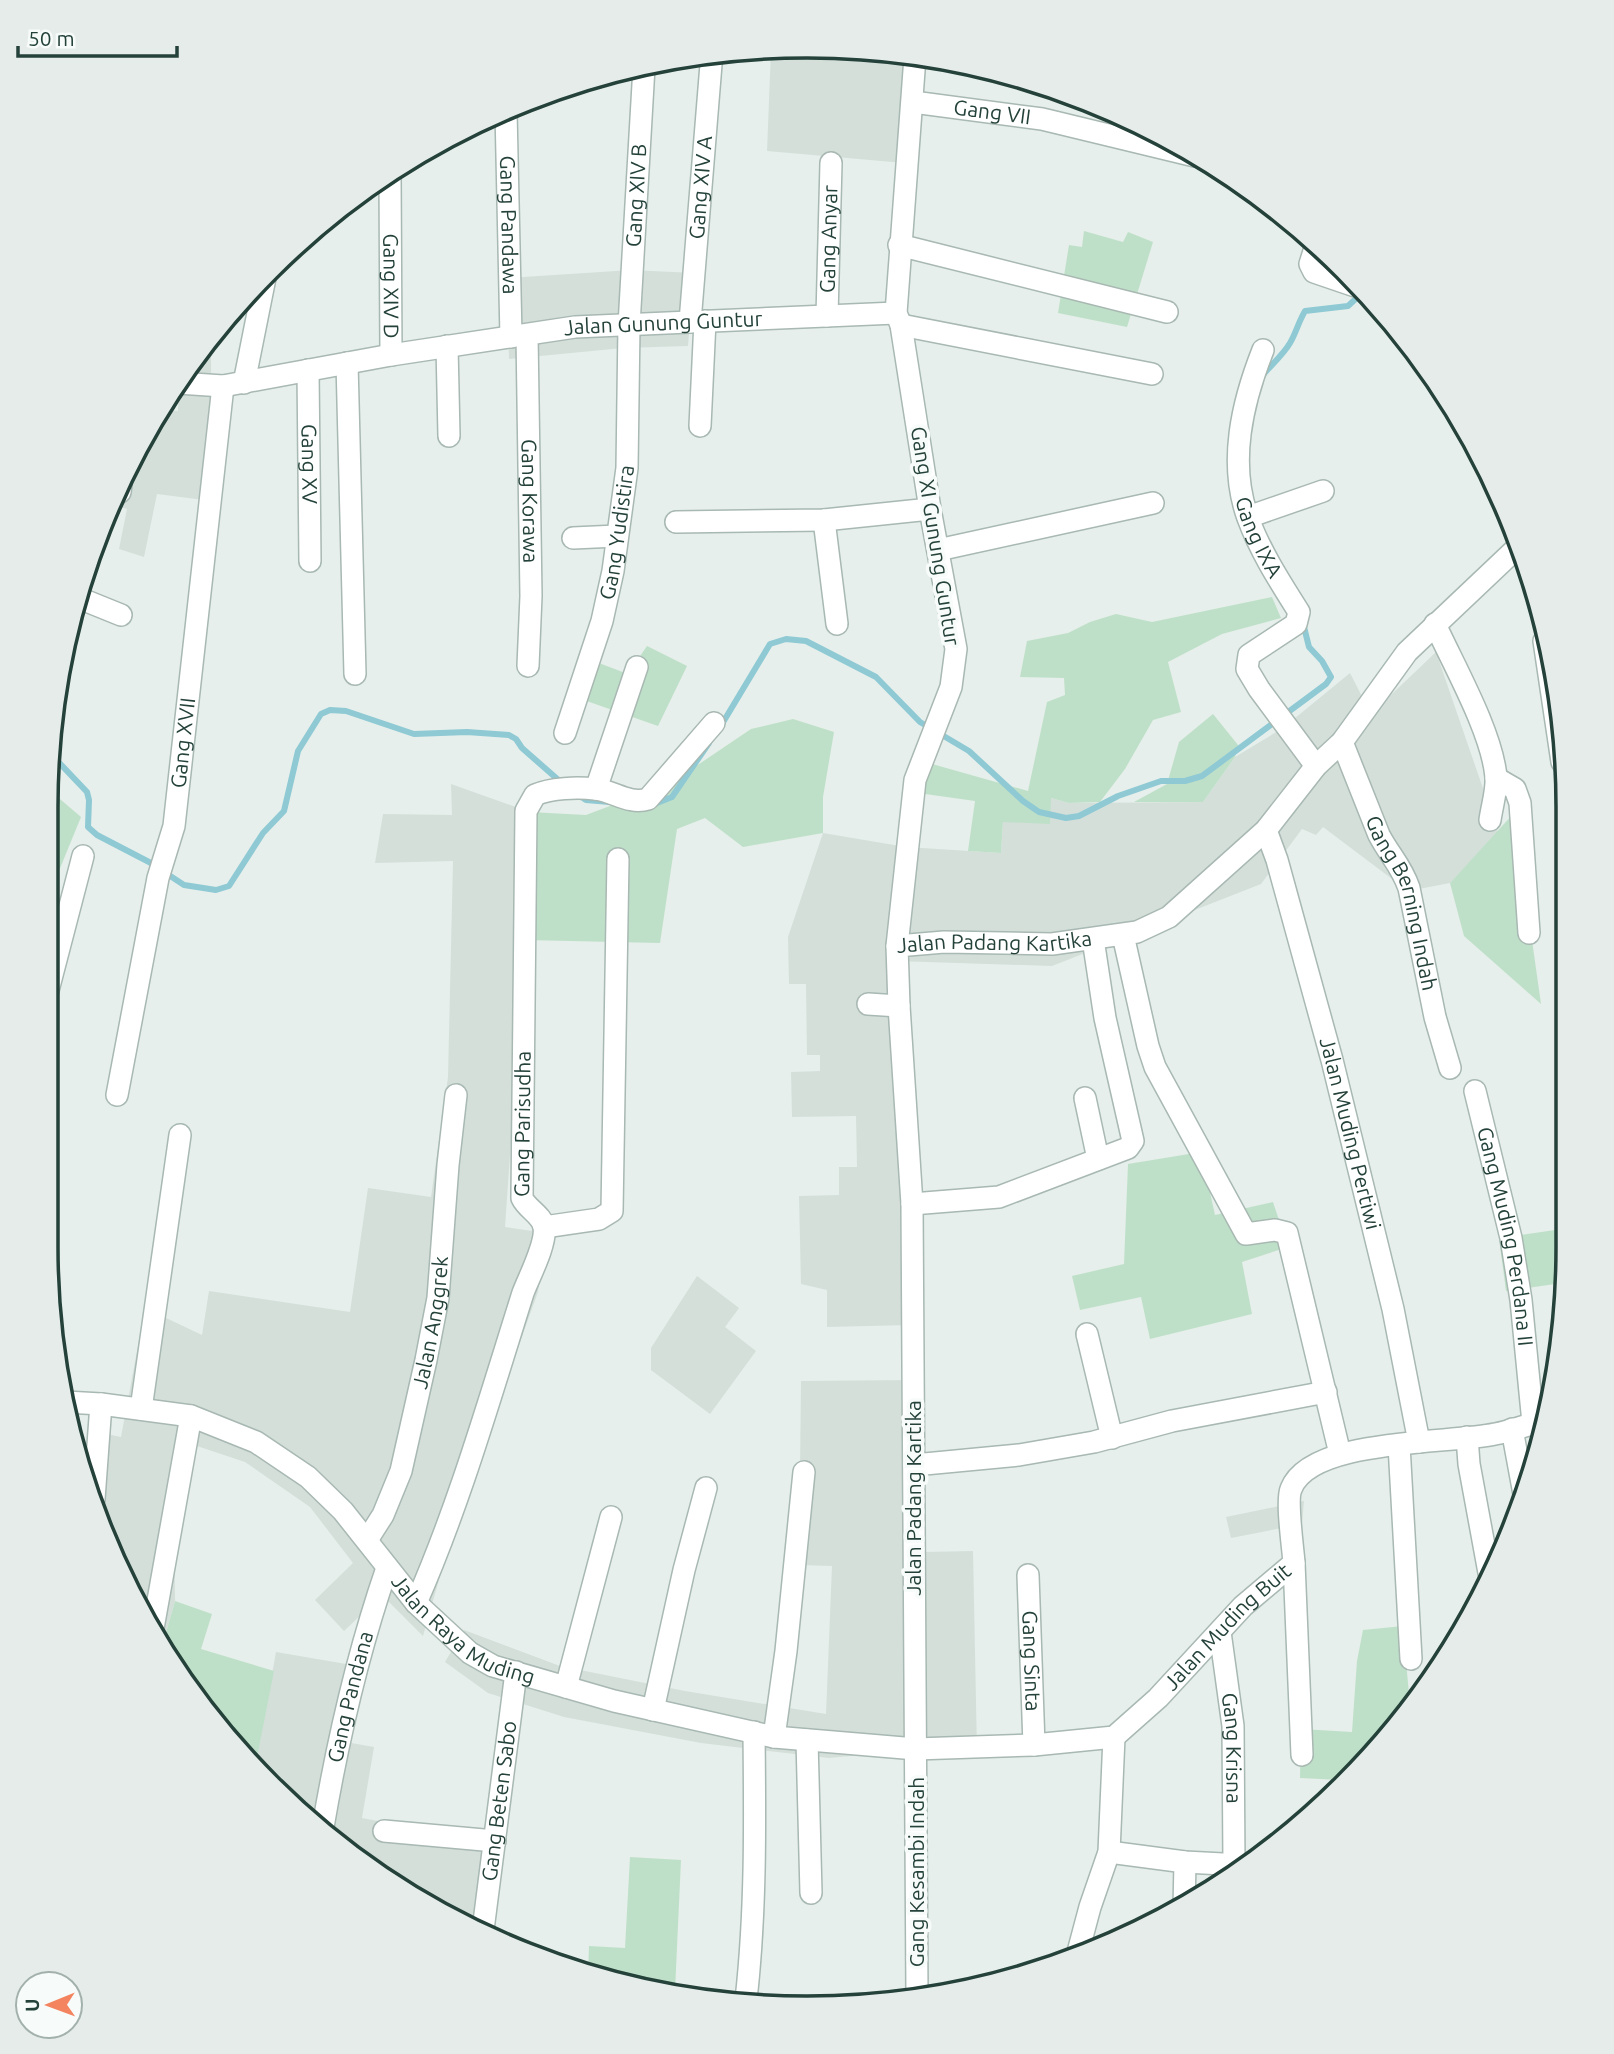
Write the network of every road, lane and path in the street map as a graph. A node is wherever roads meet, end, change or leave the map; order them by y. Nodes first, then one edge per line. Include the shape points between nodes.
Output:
1 (711, 64) edge
2 (915, 66) edge
3 (643, 76) edge
4 (913, 102) junction
5 (507, 121) edge
6 (1164, 148) edge
7 (831, 163) dead end
8 (390, 185) edge
9 (899, 245) junction
10 (1312, 255) edge
11 (1341, 281) edge
12 (259, 297) edge
13 (1167, 312) dead end
14 (827, 316) junction
15 (898, 319) junction
16 (698, 322) junction
17 (629, 325) junction
18 (519, 336) junction
19 (447, 346) junction
20 (1263, 350) dead end
21 (391, 355) junction
22 (347, 363) junction
23 (309, 370) junction
24 (1152, 374) dead end
25 (189, 383) edge
26 (233, 385) junction
27 (700, 426) dead end
28 (449, 436) dead end
29 (1323, 491) dead end
30 (1153, 503) dead end
31 (930, 509) junction
32 (1248, 517) junction
33 (824, 520) junction
34 (676, 522) dead end
35 (617, 536) junction
36 (573, 538) dead end
37 (937, 550) junction
38 (1511, 553) edge
39 (310, 561) dead end
40 (87, 601) edge
41 (121, 615) dead end
42 (836, 624) dead end
43 (1435, 624) junction
44 (528, 666) dead end
45 (637, 667) dead end
46 (355, 674) dead end
47 (715, 723) dead end
48 (565, 733) dead end
49 (1342, 742) junction
50 (1316, 766) junction
51 (1496, 778) junction
52 (596, 789) junction
53 (1490, 820) dead end
54 (1266, 830) junction
55 (83, 856) dead end
56 (618, 859) dead end
57 (1529, 933) dead end
58 (1123, 935) junction
59 (1093, 939) junction
60 (897, 946) junction
61 (58, 952) edge
62 (868, 1004) dead end
63 (899, 1006) junction
64 (1450, 1068) dead end
65 (1475, 1091) dead end
66 (117, 1095) dead end
67 (456, 1095) dead end
68 (1085, 1098) dead end
69 (180, 1135) dead end
70 (1098, 1159) junction
71 (912, 1204) junction
72 (544, 1227) junction
73 (1087, 1334) dead end
74 (1326, 1392) junction
75 (74, 1402) edge
76 (101, 1404) junction
77 (141, 1409) junction
78 (1538, 1410) edge
79 (191, 1416) junction
80 (1535, 1422) edge
81 (1511, 1429) junction
82 (1467, 1437) junction
83 (1112, 1438) junction
84 (1409, 1443) junction
85 (1340, 1454) junction
86 (914, 1465) junction
87 (804, 1472) dead end
88 (1520, 1475) edge
89 (95, 1480) edge
90 (706, 1488) dead end
91 (611, 1517) dead end
92 (368, 1540) junction
93 (1487, 1561) edge
94 (1294, 1563) junction
95 (387, 1568) junction
96 (1028, 1575) dead end
97 (416, 1603) junction
98 (155, 1617) edge
99 (1220, 1632) junction
100 (1411, 1658) dead end
101 (516, 1672) junction
102 (566, 1687) junction
103 (653, 1710) junction
104 (764, 1734) junction
105 (1114, 1737) junction
106 (807, 1740) junction
107 (1034, 1745) junction
108 (916, 1749) junction
109 (1302, 1755) dead end
110 (325, 1819) edge
111 (384, 1831) dead end
112 (495, 1841) junction
113 (1109, 1852) junction
114 (1238, 1859) edge
115 (1185, 1862) junction
116 (1230, 1865) edge
117 (811, 1893) dead end
118 (1184, 1895) edge
119 (484, 1923) edge
120 (1080, 1944) edge
121 (917, 1988) edge
122 (747, 1994) edge

1 - 16 street, Gang XIV A
2 - 4 street
3 - 17 street, Gang XIV B
4 - 6 street, Gang VII via 1042,119
4 - 9 street
5 - 18 street, Gang Pandawa
7 - 14 street, Gang Anyar
8 - 21 street, Gang XIV D
9 - 13 street
9 - 15 street
10 - 11 street via 1314,272
12 - 26 street, Gang XVII
14 - 15 street, Jalan Gunung Guntur
14 - 16 street, Jalan Gunung Guntur
15 - 24 street
15 - 31 street, Gang XI Gunung Guntur
16 - 17 street, Jalan Gunung Guntur
16 - 27 street, Gang XIV A
17 - 18 street, Jalan Gunung Guntur
17 - 35 street, Gang Yudistira via 626,468
18 - 19 street, Jalan Gunung Guntur
18 - 44 street, Gang Korawa via 531,596
19 - 21 street, Jalan Gunung Guntur
19 - 28 street
20 - 32 street, Gang IXA via 1251,380 1240,434 1241,489
21 - 22 street, Jalan Gunung Guntur
22 - 23 street, Jalan Gunung Guntur
22 - 46 street
23 - 26 street, Jalan Gunung Guntur
23 - 39 street, Gang XV
25 - 26 street, Jalan Gunung Guntur
26 - 66 street, Gang XVII via 174,826 158,878
29 - 32 street
30 - 37 street
31 - 33 street
31 - 37 street, Gang XI Gunung Guntur
32 - 50 street, Gang IXA via 1299,612 1296,624 1249,655 1247,669
33 - 34 street
33 - 42 street
35 - 36 street
35 - 48 street, Gang Yudistira via 602,621
37 - 60 street, Gang XI Gunung Guntur via 956,649 951,687 915,780
38 - 43 street, Jalan Padang Kartika
40 - 41 street
43 - 49 street, Jalan Padang Kartika via 1407,652
43 - 51 street via 1481,725
45 - 52 street
47 - 52 street via 648,799 639,802
49 - 50 street, Jalan Padang Kartika
49 - 64 street, Gang Berning Indah via 1379,835 1406,878
50 - 54 street, Jalan Padang Kartika
51 - 53 street
51 - 57 street via 1515,789 1520,803
52 - 72 street, Gang Parisudha via 544,791 535,795 526,811 522,1198
54 - 58 street, Jalan Padang Kartika via 1169,917
54 - 84 street, Jalan Muding Pertiwi via 1332,1060 1393,1309
55 - 61 street
56 - 72 street via 611,1210 599,1219
58 - 59 street, Jalan Padang Kartika
58 - 74 street via 1155,1067 1246,1234 1287,1233
59 - 60 street, Jalan Padang Kartika via 1052,944
59 - 70 street via 1105,1018 1133,1140 1128,1148
60 - 63 street, Jalan Padang Kartika
62 - 63 street
63 - 71 street, Jalan Padang Kartika
65 - 78 street, Gang Muding Perdana II via 1511,1238
67 - 92 street, Jalan Anggrek via 438,1298 426,1360 401,1471
68 - 70 street
69 - 77 street
70 - 71 street via 999,1197
71 - 86 street, Jalan Padang Kartika
72 - 97 street via 459,1493
73 - 83 street
74 - 83 street via 1172,1421
74 - 85 street
75 - 76 street, Jalan Raya Muding
76 - 77 street, Jalan Raya Muding
76 - 89 street
77 - 79 street, Jalan Raya Muding
79 - 92 street, Jalan Raya Muding via 256,1442 308,1477
79 - 98 street
80 - 81 street, Jalan Muding Buit
81 - 82 street, Jalan Muding Buit
81 - 88 street
82 - 84 street, Jalan Muding Buit
82 - 93 street
83 - 86 street via 1019,1455
84 - 85 street, Jalan Muding Buit
84 - 100 street, Jalan Muding Pertiwi
85 - 94 street, Jalan Muding Buit via 1308,1467 1290,1492
86 - 108 street, Jalan Padang Kartika
87 - 104 street via 786,1651
90 - 103 street
91 - 102 street
92 - 95 street, Jalan Raya Muding
94 - 99 street, Jalan Muding Buit
94 - 109 street
95 - 97 street, Jalan Raya Muding
95 - 110 street, Gang Pandana via 353,1681
96 - 107 street, Gang Sinta
97 - 101 street, Jalan Raya Muding via 470,1653
99 - 105 street, Jalan Muding Buit
99 - 114 street, Gang Krisna via 1233,1726
101 - 102 street, Jalan Raya Muding
101 - 112 street, Gang Beten Sabo
102 - 103 street, Jalan Raya Muding
103 - 104 street, Jalan Raya Muding
104 - 106 street, Jalan Raya Muding
104 - 122 street
105 - 107 street
105 - 113 street
106 - 108 street, Jalan Raya Muding
106 - 117 street
107 - 108 street
108 - 121 street, Gang Kesambi Indah
111 - 112 street
112 - 119 street, Gang Beten Sabo
113 - 115 street
113 - 120 street
115 - 116 street
115 - 118 street

